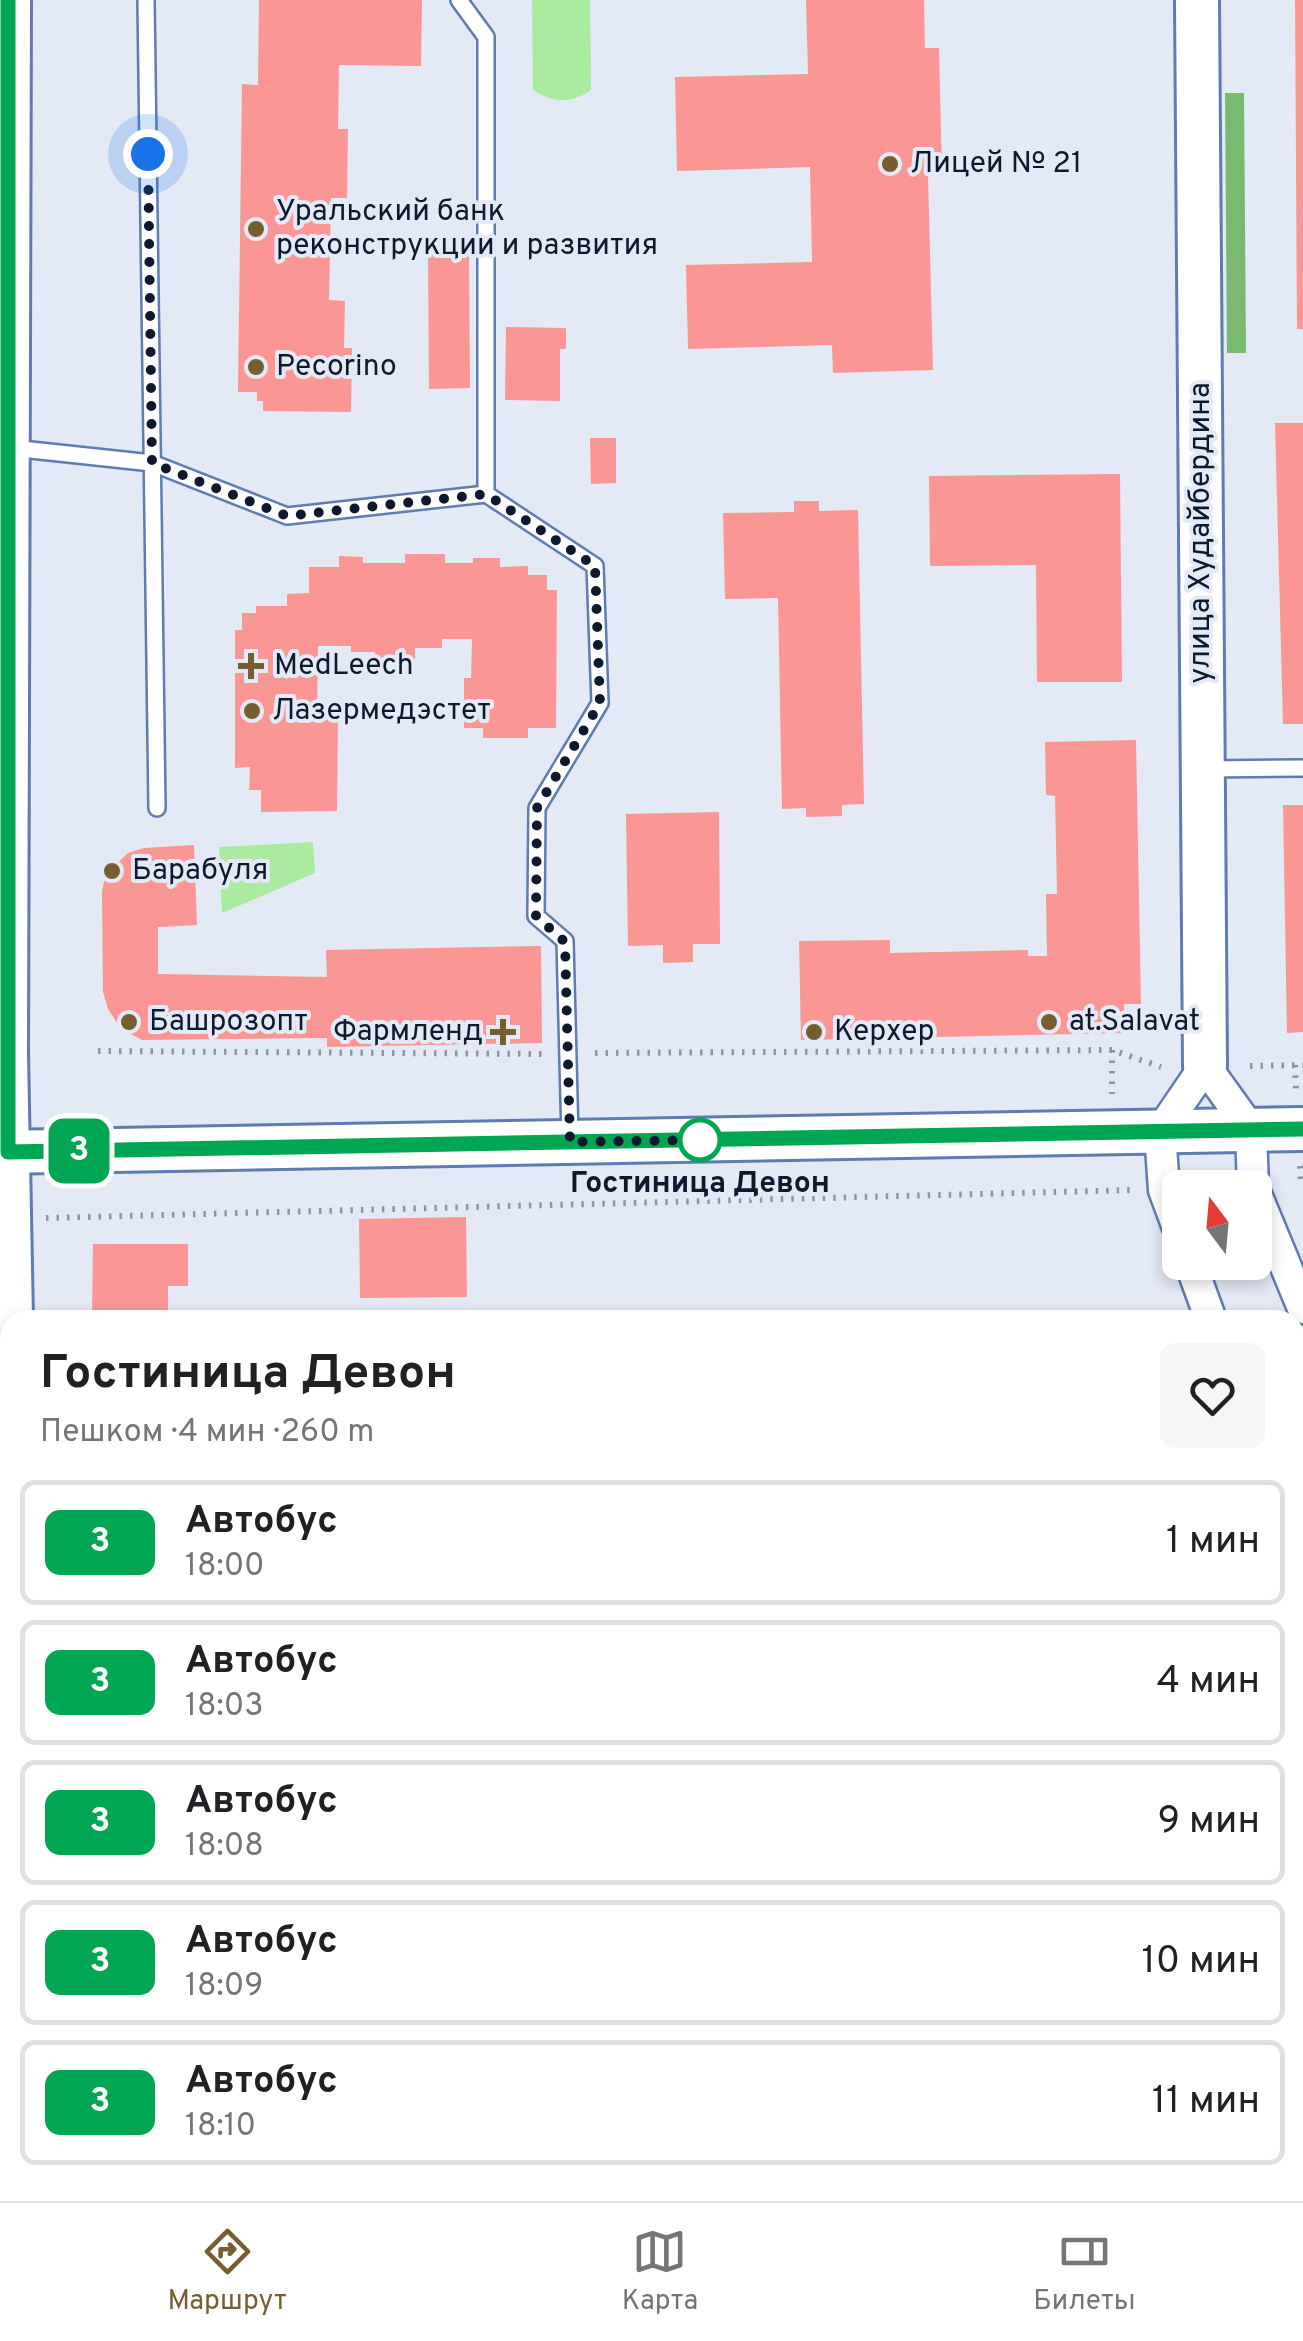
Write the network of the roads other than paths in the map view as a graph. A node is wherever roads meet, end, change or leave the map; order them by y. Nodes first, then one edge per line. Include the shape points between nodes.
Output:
1 (8, 0) edge
2 (146, 0) edge
3 (459, 0) edge
4 (1196, 0) edge
5 (4, 298) edge
6 (8, 448) junction
7 (152, 463) junction
8 (486, 494) junction
9 (1303, 768) edge
10 (1203, 769) junction
11 (157, 808) dead end
12 (1205, 1066) junction
13 (1251, 1130) junction
14 (1303, 1130) edge
15 (1160, 1132) junction
16 (570, 1142) junction
17 (4, 1152) edge
18 (1163, 1170) edge
19 (1253, 1170) edge
20 (1272, 1233) edge
21 (1197, 1280) edge
22 (1303, 1308) edge
23 (11, 1310) edge
24 (1207, 1310) edge

1 - 5 street
2 - 7 lane
3 - 8 lane via 486,37
4 - 10 street, улица Худайбердина
5 - 6 street
6 - 7 lane
6 - 17 street
7 - 8 lane via 287,516
7 - 11 lane
8 - 16 lane via 595,566 600,703 537,808 536,916 565,942
9 - 10 lane
10 - 12 street, улица Худайбердина
12 - 13 street
12 - 15 street
13 - 14 street
13 - 15 street
13 - 19 street
15 - 16 street
15 - 18 street
16 - 17 street
17 - 23 street
20 - 22 street
21 - 24 street

